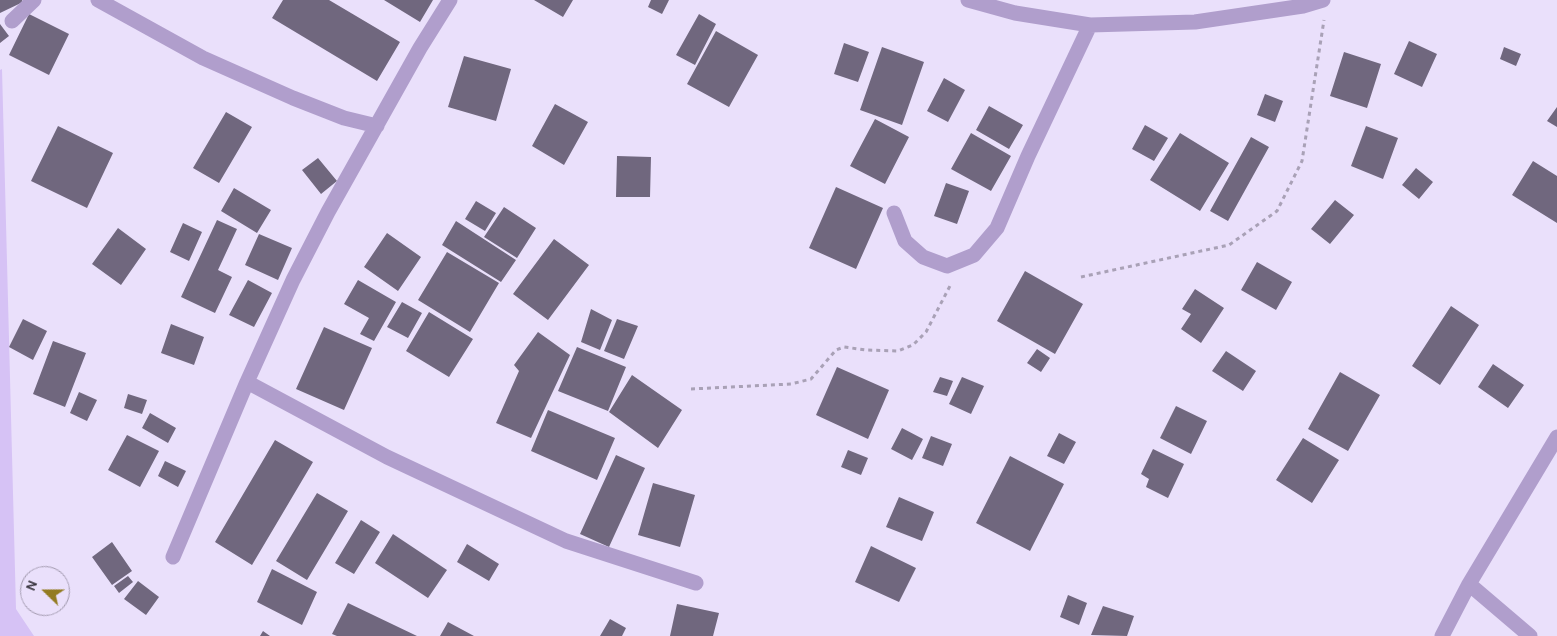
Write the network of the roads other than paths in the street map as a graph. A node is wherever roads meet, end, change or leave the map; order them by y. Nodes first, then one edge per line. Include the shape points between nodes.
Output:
1 (34, 0) edge
2 (98, 0) edge
3 (450, 0) edge
4 (968, 0) edge
5 (1323, 0) edge
6 (12, 21) dead end
7 (1090, 25) junction
8 (377, 126) junction
9 (894, 213) dead end
10 (247, 382) junction
11 (1557, 437) edge
12 (173, 557) dead end
13 (696, 583) dead end
14 (1469, 584) junction
15 (1442, 636) edge
16 (1530, 636) edge

1 - 6 street
2 - 8 street via 202,58 344,118
3 - 8 street
4 - 7 street via 1015,13
5 - 7 street via 1303,6 1195,22
7 - 9 street via 997,228 974,255 947,266 923,257 905,241
8 - 10 street via 293,280
10 - 12 street
10 - 13 street via 387,457 566,541
11 - 14 street
14 - 15 street
14 - 16 street

